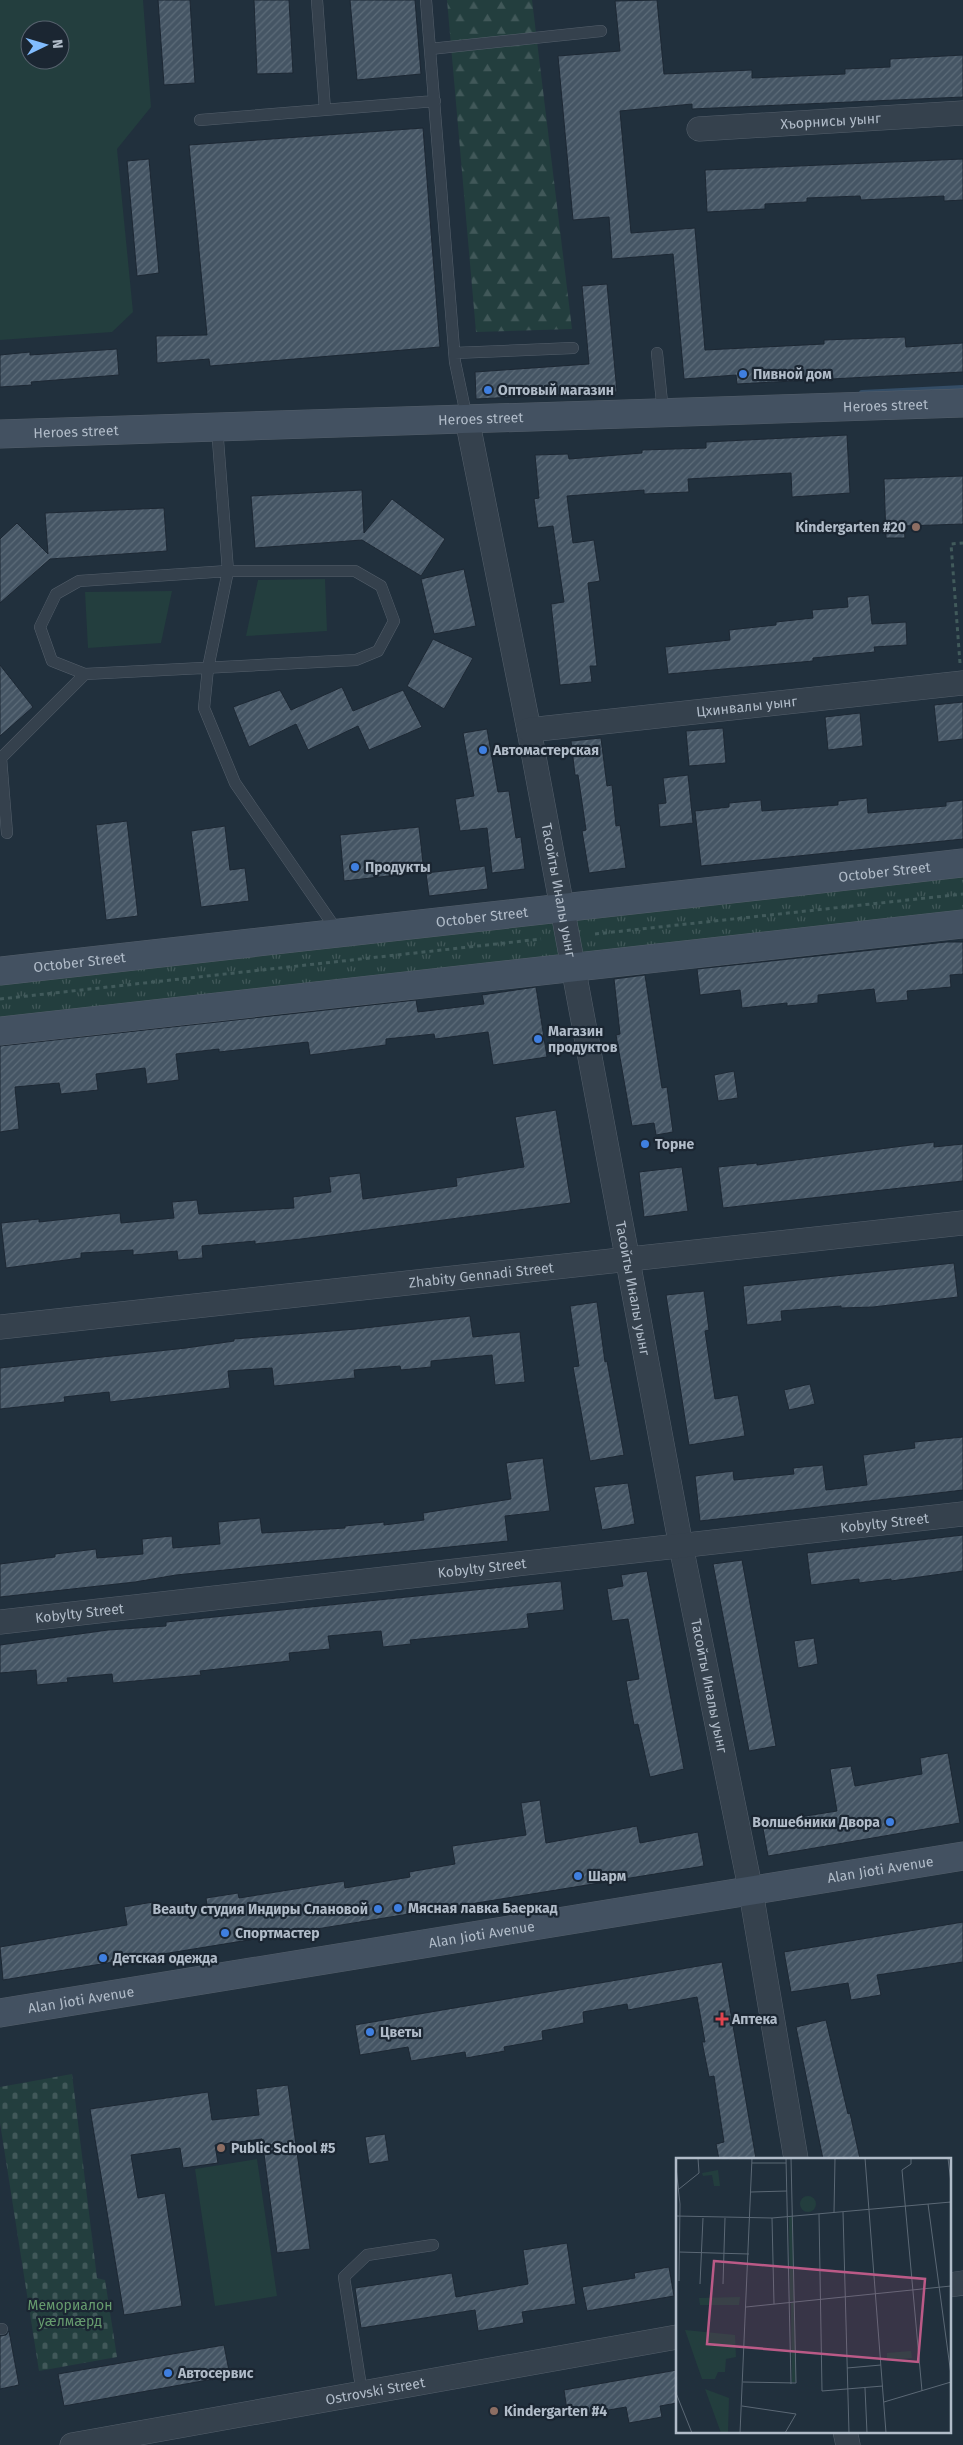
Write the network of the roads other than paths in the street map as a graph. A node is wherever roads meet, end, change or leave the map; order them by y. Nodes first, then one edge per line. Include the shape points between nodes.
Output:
1 (317, 0) edge
2 (426, 0) edge
3 (601, 31) dead end
4 (430, 49) junction
5 (435, 102) junction
6 (325, 110) junction
7 (963, 113) edge
8 (200, 120) dead end
9 (698, 129) dead end
10 (573, 348) dead end
11 (657, 352) dead end
12 (454, 353) junction
13 (963, 403) edge
14 (663, 412) junction
15 (467, 418) junction
16 (217, 427) junction
17 (0, 434) edge
18 (228, 571) junction
19 (208, 668) junction
20 (85, 674) junction
21 (963, 684) edge
22 (529, 730) junction
23 (7, 833) dead end
24 (963, 863) edge
25 (550, 910) junction
26 (963, 924) edge
27 (339, 933) junction
28 (586, 967) junction
29 (0, 971) edge
30 (0, 1030) edge
31 (963, 1223) edge
32 (628, 1260) junction
33 (0, 1327) edge
34 (963, 1514) edge
35 (681, 1546) junction
36 (0, 1622) edge
37 (963, 1856) edge
38 (751, 1892) junction
39 (0, 2013) edge
40 (796, 2158) edge
41 (433, 2245) dead end
42 (963, 2282) edge
43 (950, 2285) edge
44 (676, 2337) edge
45 (362, 2393) junction
46 (845, 2432) edge
47 (82, 2444) edge
48 (848, 2445) edge

1 - 6 lane
2 - 4 lane
3 - 4 lane
4 - 5 lane
5 - 6 lane
5 - 12 lane
6 - 8 lane
7 - 9 street, Хъорнисы уынг
10 - 12 lane
11 - 14 lane
12 - 15 lane
13 - 14 street, Heroes street
14 - 15 street, Heroes street
15 - 16 street, Heroes street
15 - 22 street, Тасойты Иналы уынг
16 - 17 street, Heroes street
16 - 18 lane
18 - 19 lane
18 - 19 lane via 355,571 381,586 394,621 378,651 356,660
18 - 20 lane via 78,581 56,594 40,627 52,660
19 - 20 lane
19 - 27 lane via 204,708 235,783
20 - 23 lane via 1,758
21 - 22 street, Цхинвалы уынг
22 - 25 street, Тасойты Иналы уынг
24 - 25 street, October Street
25 - 27 street, October Street
25 - 28 street, Тасойты Иналы уынг
26 - 28 street
27 - 29 street, October Street
28 - 30 street
28 - 32 street, Тасойты Иналы уынг
31 - 32 street, Zhabity Gennadi Street
32 - 33 street, Zhabity Gennadi Street
32 - 35 street, Тасойты Иналы уынг
34 - 35 street, Kobylty Street
35 - 36 street, Kobylty Street
35 - 38 street, Тасойты Иналы уынг
37 - 38 street, Alan Jioti Avenue
38 - 39 street, Alan Jioti Avenue
38 - 40 street, Тасойты Иналы уынг
41 - 45 lane via 367,2255 344,2277
42 - 43 street
44 - 45 street, Ostrovski Street
45 - 47 street, Ostrovski Street
46 - 48 street

